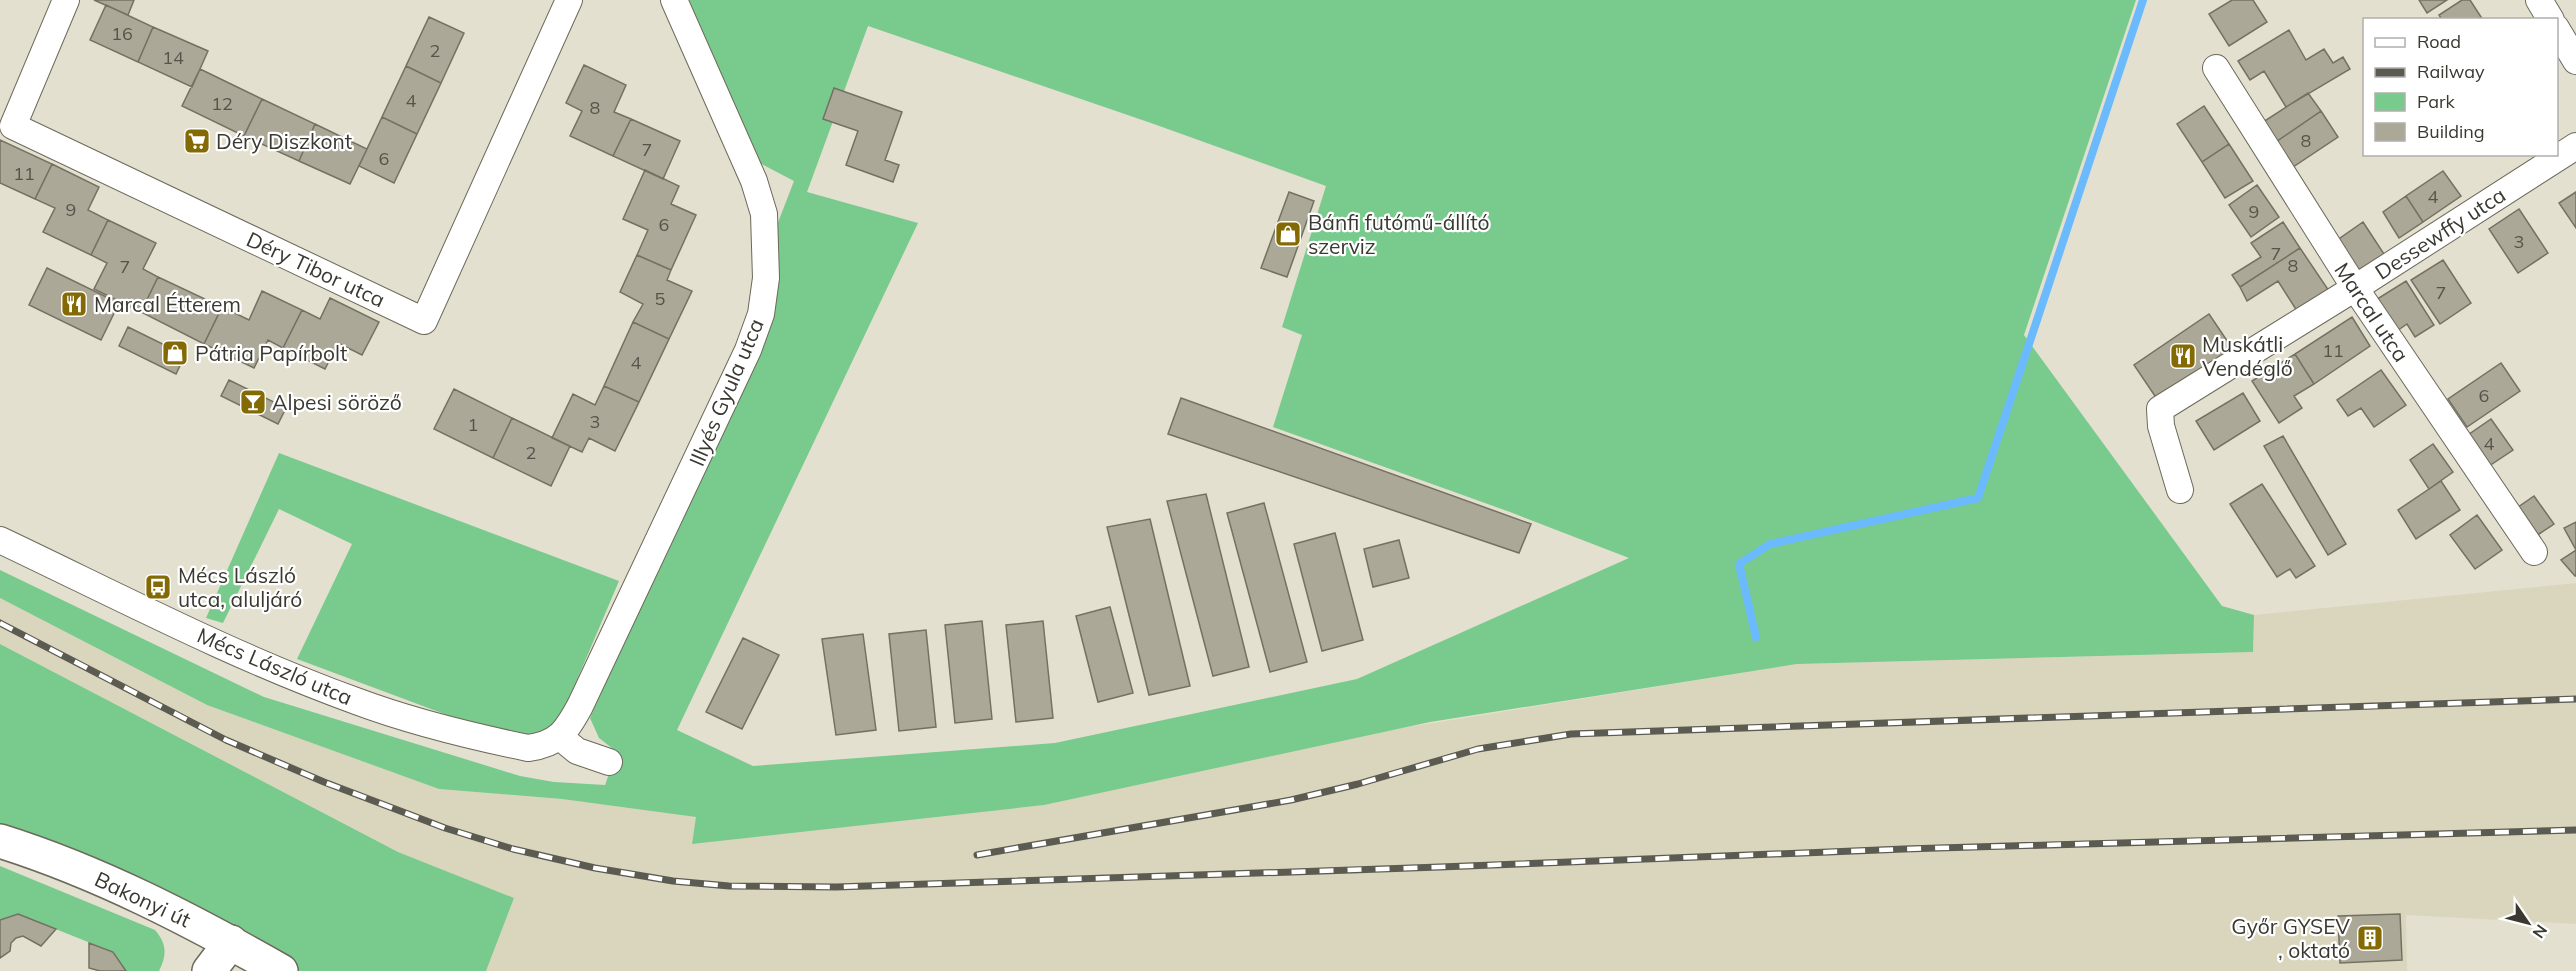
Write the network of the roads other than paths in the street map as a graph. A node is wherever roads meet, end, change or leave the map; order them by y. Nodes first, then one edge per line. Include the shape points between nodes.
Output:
1 (66, 0) edge
2 (568, 0) edge
3 (674, 0) edge
4 (2540, 0) edge
5 (2550, 18) edge
6 (2558, 31) edge
7 (2576, 61) edge
8 (2216, 68) dead end
9 (2576, 146) edge
10 (2355, 288) junction
11 (2180, 490) dead end
12 (0, 540) edge
13 (2534, 552) dead end
14 (561, 736) junction
15 (609, 762) dead end
16 (0, 841) edge
17 (231, 942) junction
18 (209, 971) edge
19 (281, 971) edge

1 - 2 street, Déry Tibor utca via 13,126 424,321
3 - 14 street, Illyés Gyula utca via 754,181 764,214 767,248 761,314 748,350 580,706
4 - 5 street
6 - 7 street
8 - 10 street, Marcal utca
9 - 10 street, Dessewffy utca
10 - 11 street, Dessewffy utca via 2160,409 2161,426
10 - 13 street, Marcal utca
12 - 14 street, Mécs László utca via 254,660 358,702 528,748 545,746
14 - 15 street via 577,751
16 - 17 main road, Bakonyi út via 80,870
17 - 18 main road
17 - 19 main road, Bakonyi út

